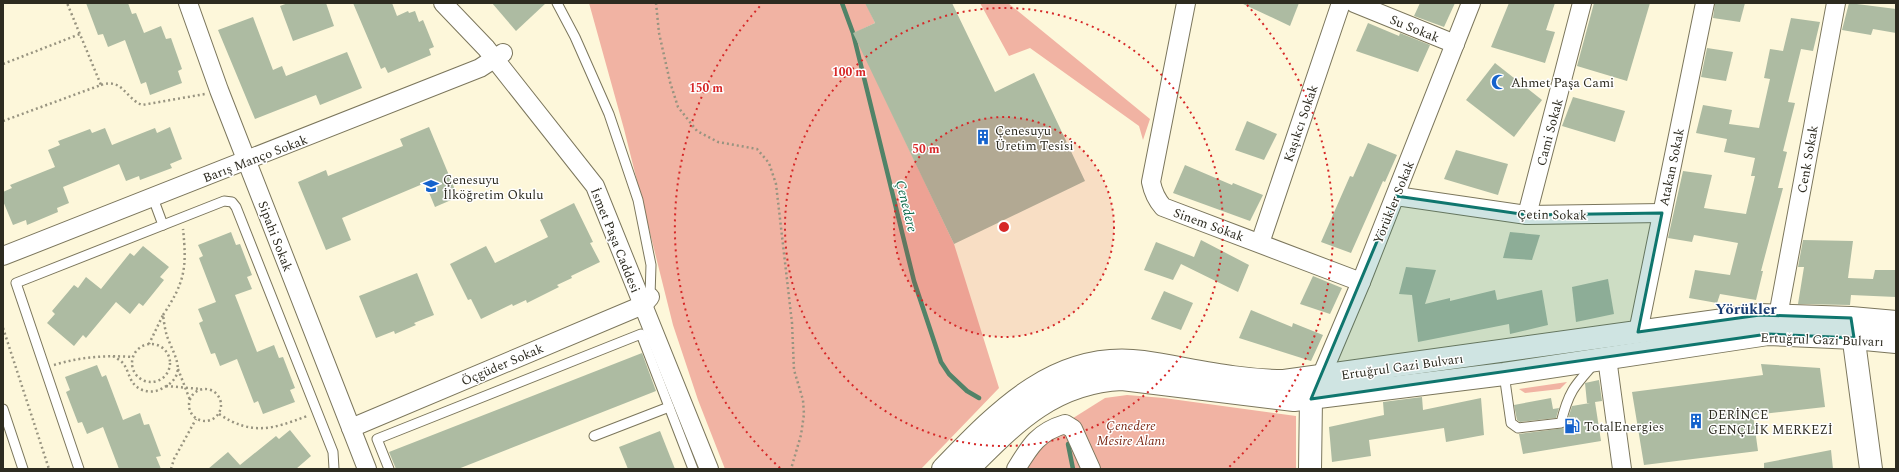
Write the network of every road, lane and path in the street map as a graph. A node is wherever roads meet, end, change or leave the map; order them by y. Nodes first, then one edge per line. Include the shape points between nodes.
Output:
1 (68, 3) edge
2 (188, 3) edge
3 (443, 3) edge
4 (459, 3) edge
5 (557, 3) edge
6 (656, 3) edge
7 (1186, 3) edge
8 (1341, 3) edge
9 (1354, 3) edge
10 (1471, 3) edge
11 (1582, 3) edge
12 (1705, 3) edge
13 (1836, 3) edge
14 (80, 34) junction
15 (1455, 44) junction
16 (499, 56) junction
17 (3, 64) edge
18 (101, 85) junction
19 (219, 90) junction
20 (3, 121) edge
21 (247, 161) junction
22 (1396, 196) junction
23 (153, 198) junction
24 (1662, 213) junction
25 (1527, 215) junction
26 (181, 218) junction
27 (163, 225) junction
28 (1260, 243) junction
29 (3, 256) edge
30 (1362, 282) junction
31 (647, 301) junction
32 (163, 315) junction
33 (1778, 316) junction
34 (1896, 322) edge
35 (3, 328) edge
36 (1852, 328) junction
37 (1638, 332) junction
38 (1896, 342) edge
39 (149, 344) junction
40 (113, 356) junction
41 (132, 357) junction
42 (1603, 359) junction
43 (44, 368) junction
44 (178, 368) junction
45 (1504, 374) junction
46 (1320, 377) junction
47 (166, 386) junction
48 (185, 388) junction
49 (201, 390) junction
50 (190, 400) junction
51 (1311, 400) junction
52 (669, 406) junction
53 (3, 409) edge
54 (317, 413) junction
55 (219, 414) junction
56 (196, 419) junction
57 (351, 428) junction
58 (594, 436) dead end
59 (23, 469) edge
60 (49, 469) edge
61 (79, 469) edge
62 (170, 469) edge
63 (334, 469) edge
64 (367, 469) edge
65 (388, 469) edge
66 (694, 469) edge
67 (709, 469) edge
68 (721, 469) edge
69 (791, 469) edge
70 (943, 469) edge
71 (968, 469) edge
72 (1016, 469) edge
73 (1091, 469) edge
74 (1310, 469) edge
75 (1622, 469) edge
76 (1871, 469) edge

1 - 14 path
2 - 19 street, Sipahi Sokak
3 - 16 street, İsmet Paşa Caddesi
4 - 16 street, İsmet Paşa Caddesi
5 - 31 lane via 609,114 638,200 651,265
6 - 69 path via 659,33 678,107 697,131 718,142 757,149 769,163 776,184 792,323 794,370 803,400 804,414
7 - 28 street, Sinem Sokak via 1151,182 1153,192 1163,207
8 - 28 street, Kaşıkcı Sokak
9 - 15 street, Su Sokak
10 - 15 street, Yörükler Sokak
11 - 25 street, Cami Sokak
12 - 24 street, Atakan Sokak
13 - 33 street, Cenk Sokak
14 - 17 path
14 - 18 path
15 - 22 street, Yörükler Sokak
16 - 21 street, Barış Manço Sokak via 480,68
16 - 31 street, İsmet Paşa Caddesi via 595,186
18 - 19 path via 116,83 142,106
18 - 20 path
19 - 21 street, Sipahi Sokak
21 - 23 street, Barış Manço Sokak
21 - 57 street, Sipahi Sokak
22 - 25 street, Çetin Sokak
22 - 30 street, Yörükler Sokak
23 - 27 lane
23 - 29 street, Barış Manço Sokak
24 - 25 street, Çetin Sokak
24 - 37 street, Atakan Sokak
26 - 27 lane
26 - 32 path via 184,274 175,298
26 - 54 lane via 224,201 232,202 236,207
27 - 43 lane via 16,283
28 - 30 street, Sinem Sokak
30 - 46 street, Yörükler Sokak
31 - 57 street, Öçgüder Sokak
31 - 67 street, İsmet Paşa Caddesi
31 - 68 street, İsmet Paşa Caddesi
32 - 39 path
32 - 44 path
33 - 36 main road, Ertuğrul Gazi Bulvarı
33 - 37 main road, Ertuğrul Gazi Bulvarı via 1760,315
34 - 36 main road, Ertuğrul Gazi Bulvarı
35 - 60 path
36 - 38 main road, Ertuğrul Gazi Bulvarı
36 - 42 main road, Ertuğrul Gazi Bulvarı via 1768,334
36 - 76 main road
37 - 46 main road, Ertuğrul Gazi Bulvarı
39 - 41 path via 140,347
39 - 41 path via 159,345 168,354 170,367 163,378 152,382 140,379 132,369
40 - 41 path
40 - 43 path via 83,357
40 - 47 path via 123,364 130,379 138,388 152,391
42 - 45 main road, Ertuğrul Gazi Bulvarı
42 - 45 lane via 1575,384 1565,404 1561,423 1518,428 1510,423
42 - 75 street
43 - 61 lane
44 - 47 path via 176,375
44 - 48 path
45 - 51 main road, Ertuğrul Gazi Bulvarı
46 - 51 street, Yörükler Sokak
46 - 70 main road, Ertuğrul Gazi Bulvarı via 1261,381 1116,360 1077,366 1034,387 1005,408
47 - 48 path
48 - 49 path
48 - 50 path
49 - 50 path
49 - 55 path via 217,393 222,403
50 - 56 path via 190,410
51 - 71 main road, Ertuğrul Gazi Bulvarı via 1278,400 1122,378 1081,384 1037,407 995,442
51 - 74 main road
52 - 58 lane
52 - 65 lane via 640,334 377,439
52 - 66 lane
53 - 59 lane
54 - 55 path via 284,425 261,429 241,426
54 - 63 lane via 333,452
55 - 56 path via 211,421
56 - 62 path
57 - 64 street, Sipahi Sokak
72 - 73 street via 1031,445 1050,428 1065,424 1073,429

